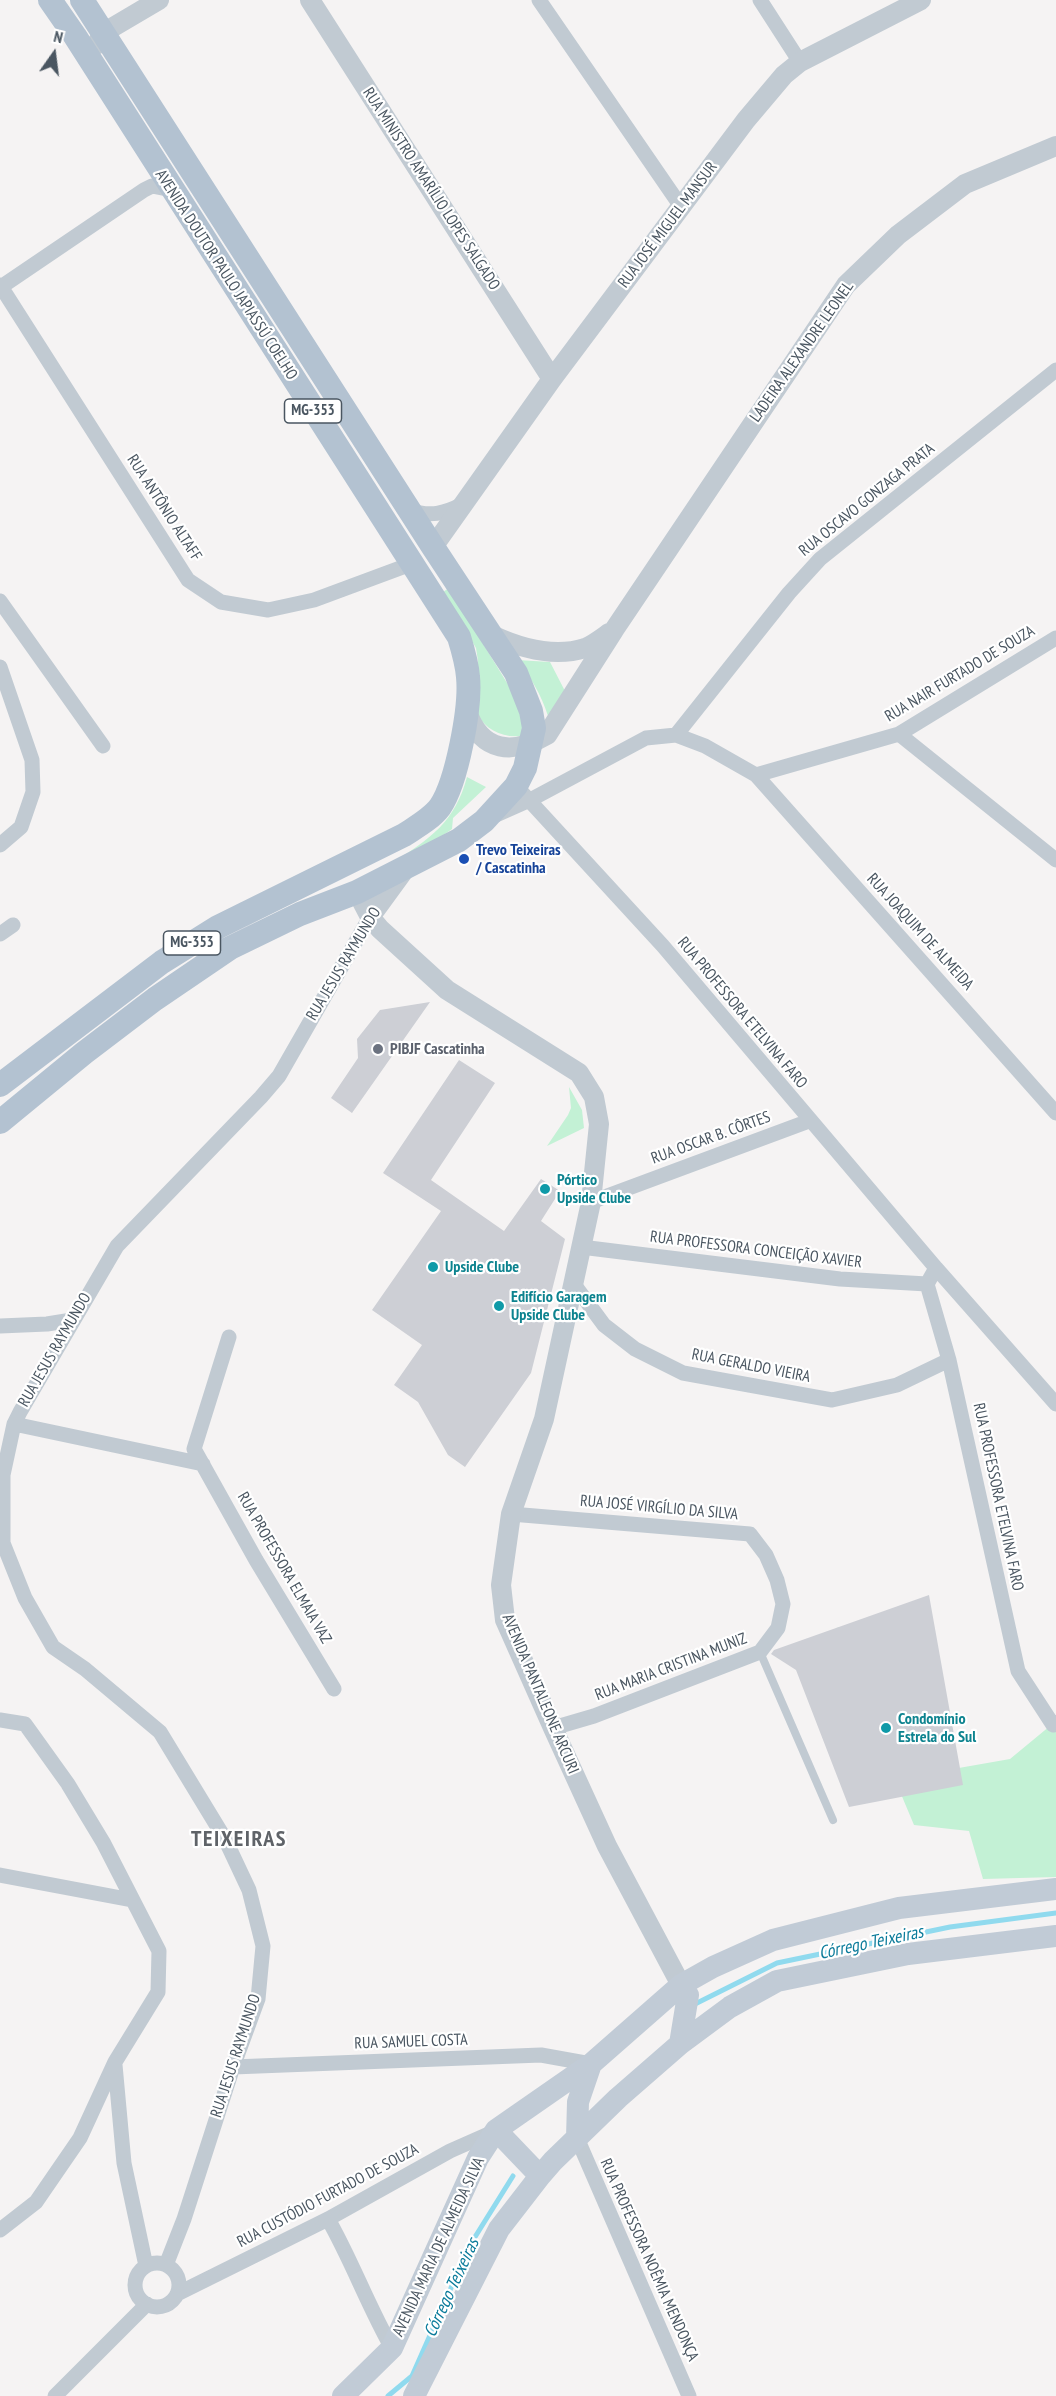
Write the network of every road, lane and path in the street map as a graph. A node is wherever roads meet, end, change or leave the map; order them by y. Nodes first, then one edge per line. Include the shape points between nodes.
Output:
1 (50, 0) edge
2 (82, 0) edge
3 (159, 0) edge
4 (310, 0) edge
5 (539, 0) edge
6 (760, 0) edge
7 (921, 0) edge
8 (104, 33) junction
9 (88, 58) junction
10 (800, 62) junction
11 (1056, 146) edge
12 (154, 164) junction
13 (144, 190) junction
14 (172, 190) junction
15 (682, 208) junction
16 (1, 286) edge
17 (1056, 370) edge
18 (552, 379) junction
19 (463, 504) junction
20 (409, 510) junction
21 (433, 547) junction
22 (411, 564) junction
23 (0, 601) edge
24 (614, 630) junction
25 (492, 635) junction
26 (1056, 638) edge
27 (0, 667) edge
28 (465, 723) junction
29 (899, 734) junction
30 (676, 735) junction
31 (532, 744) junction
32 (103, 746) dead end
33 (756, 775) junction
34 (523, 793) junction
35 (0, 845) edge
36 (1056, 860) edge
37 (405, 869) junction
38 (357, 892) junction
39 (370, 917) junction
40 (0, 1085) edge
41 (1056, 1113) edge
42 (809, 1121) junction
43 (0, 1122) edge
44 (591, 1202) junction
45 (581, 1247) junction
46 (936, 1268) junction
47 (573, 1283) junction
48 (927, 1284) junction
49 (72, 1320) junction
50 (0, 1326) edge
51 (229, 1337) dead end
52 (949, 1360) junction
53 (1056, 1404) edge
54 (14, 1424) junction
55 (203, 1464) junction
56 (511, 1514) junction
57 (777, 1580) joint
58 (760, 1652) junction
59 (334, 1689) dead end
60 (0, 1720) edge
61 (1056, 1723) edge
62 (554, 1728) junction
63 (833, 1820) dead end
64 (0, 1875) edge
65 (1056, 1889) edge
66 (132, 1900) junction
67 (1056, 1936) edge
68 (681, 1985) junction
69 (680, 2044) junction
70 (115, 2062) junction
71 (591, 2064) junction
72 (233, 2067) junction
73 (496, 2130) junction
74 (577, 2138) junction
75 (540, 2176) junction
76 (328, 2219) junction
77 (0, 2230) edge
78 (166, 2265) junction
79 (146, 2266) junction
80 (177, 2294) junction
81 (147, 2304) junction
82 (392, 2348) junction
83 (416, 2393) edge
84 (55, 2396) edge
85 (343, 2396) edge
86 (689, 2396) edge

1 - 9 main road, AVENIDA DOUTOR PAULO JAPIASSÚ COELHO / MG-353
2 - 8 main road, AVENIDA DOUTOR PAULO JAPIASSÚ COELHO / MG-353
3 - 8 street
4 - 18 street, RUA MINISTRO AMARÍLIO LOPES SALGADO
5 - 15 street
6 - 10 street
7 - 10 street, RUA JOSÉ MIGUEL MANSUR
8 - 9 street
8 - 20 main road, AVENIDA DOUTOR PAULO JAPIASSÚ COELHO / MG-353
9 - 12 main road, AVENIDA DOUTOR PAULO JAPIASSÚ COELHO / MG-353
10 - 15 street, RUA JOSÉ MIGUEL MANSUR via 746,120
11 - 24 street, LADEIRA ALEXANDRE LEONEL via 965,184 898,235 846,285
12 - 13 street via 151,182
12 - 14 main road, AVENIDA DOUTOR PAULO JAPIASSÚ COELHO / MG-353
13 - 14 street via 152,186
13 - 16 street
14 - 22 main road, AVENIDA DOUTOR PAULO JAPIASSÚ COELHO / MG-353
15 - 18 street, RUA JOSÉ MIGUEL MANSUR
16 - 22 street, RUA ANTÔNIO ALTAFF via 188,580 221,602 268,610 314,600
17 - 30 street, RUA OSCAVO GONZAGA PRATA via 820,559
18 - 19 street, RUA JOSÉ MIGUEL MANSUR
19 - 20 street via 433,515
19 - 21 street, RUA JOSÉ MIGUEL MANSUR
20 - 21 main road, AVENIDA DOUTOR PAULO JAPIASSÚ COELHO / MG-353
21 - 25 main road, AVENIDA DOUTOR PAULO JAPIASSÚ COELHO / MG-353
22 - 28 main road, AVENIDA DOUTOR PAULO JAPIASSÚ COELHO / MG-353 via 459,637 468,680
23 - 32 street
24 - 25 street, LADEIRA ALEXANDRE LEONEL via 587,647 556,652 530,649
24 - 31 street, LADEIRA ALEXANDRE LEONEL via 547,735
25 - 31 main road, MG-353 via 516,673 531,711
26 - 29 street, RUA NAIR FURTADO DE SOUZA
27 - 35 street via 32,760 33,792 21,827
28 - 31 street via 492,744 505,748
28 - 38 main road via 464,763 458,790 448,810 417,841 363,871 356,880
28 - 40 main road, AVENIDA DOUTOR PAULO JAPIASSÚ COELHO / MG-353 via 451,784 439,808 426,820 404,835 218,927 171,956
29 - 33 street, RUA NAIR FURTADO DE SOUZA
29 - 36 street
30 - 33 street via 705,746
30 - 34 street via 646,738
31 - 34 main road, MG-353
33 - 41 street, RUA JOAQUIM DE ALMEIDA
34 - 37 main road, MG-353 via 459,840
34 - 42 street, RUA PROFESSORA ETELVINA FARO via 663,946
37 - 38 main road, MG-353
37 - 39 street, RUA JESUS RAYMUNDO
38 - 39 street, AVENIDA PANTALEONE ARCURI
38 - 43 main road, MG-353 via 230,948 92,1046
39 - 44 street, AVENIDA PANTALEONE ARCURI via 447,990 579,1073 594,1097 599,1124
39 - 49 street, RUA JESUS RAYMUNDO via 279,1076 117,1246
42 - 44 street, RUA OSCAR B. CÔRTES
42 - 46 street, RUA PROFESSORA ETELVINA FARO
44 - 45 street, AVENIDA PANTALEONE ARCURI
45 - 47 street, AVENIDA PANTALEONE ARCURI
45 - 48 street, RUA PROFESSORA CONCEIÇÃO XAVIER via 840,1279
46 - 48 street
46 - 53 street, RUA PROFESSORA ETELVINA FARO
47 - 52 street, RUA GERALDO VIEIRA via 604,1325 635,1349 683,1373 832,1400 897,1385
47 - 56 street, AVENIDA PANTALEONE ARCURI via 544,1419
48 - 52 street, RUA PROFESSORA ETELVINA FARO
49 - 50 street
49 - 54 street, RUA JESUS RAYMUNDO
51 - 55 street, RUA PROFESSORA ELMAIA VAZ via 194,1449
52 - 61 street, RUA PROFESSORA ETELVINA FARO via 1018,1671 1053,1725
54 - 55 street
54 - 72 street, RUA JESUS RAYMUNDO via 3,1475 3,1543 25,1598 52,1647 85,1669 160,1732 225,1839 249,1890 262,1956 258,1999
55 - 59 street, RUA PROFESSORA ELMAIA VAZ
56 - 57 street, RUA JOSÉ VIRGÍLIO DA SILVA via 750,1534 766,1555
56 - 62 street, AVENIDA PANTALEONE ARCURI via 501,1585 505,1620
57 - 58 street, RUA MARIA CRISTINA MUNIZ via 783,1604 778,1628
58 - 62 street, RUA MARIA CRISTINA MUNIZ
58 - 63 lane
60 - 66 street via 25,1724 74,1793
62 - 68 street, AVENIDA PANTALEONE ARCURI via 607,1845
64 - 66 street
65 - 68 main road, AVENIDA MARIA DE ALMEIDA SILVA via 899,1908 800,1932 773,1940
66 - 70 street via 159,1951 158,1992
67 - 69 main road via 908,1954 777,1981 730,2007
68 - 69 main road via 688,1995
68 - 71 main road, AVENIDA MARIA DE ALMEIDA SILVA
69 - 74 main road
70 - 77 street via 68,2156 36,2202
70 - 79 street via 124,2163
71 - 72 street, RUA SAMUEL COSTA via 541,2055
71 - 73 main road, AVENIDA MARIA DE ALMEIDA SILVA
71 - 74 main road via 578,2102
72 - 78 street, RUA JESUS RAYMUNDO
73 - 75 main road
73 - 76 street, RUA CUSTÓDIO FURTADO DE SOUZA
73 - 82 main road, AVENIDA MARIA DE ALMEIDA SILVA via 473,2167
74 - 75 main road
74 - 86 street, RUA PROFESSORA NOÊMIA MENDONÇA
75 - 83 main road via 499,2229
76 - 80 street, RUA CUSTÓDIO FURTADO DE SOUZA
76 - 82 street
78 - 79 street
78 - 80 street via 178,2280
79 - 81 street via 135,2283 138,2295
80 - 81 street via 161,2307
81 - 84 street
82 - 85 main road, AVENIDA MARIA DE ALMEIDA SILVA

